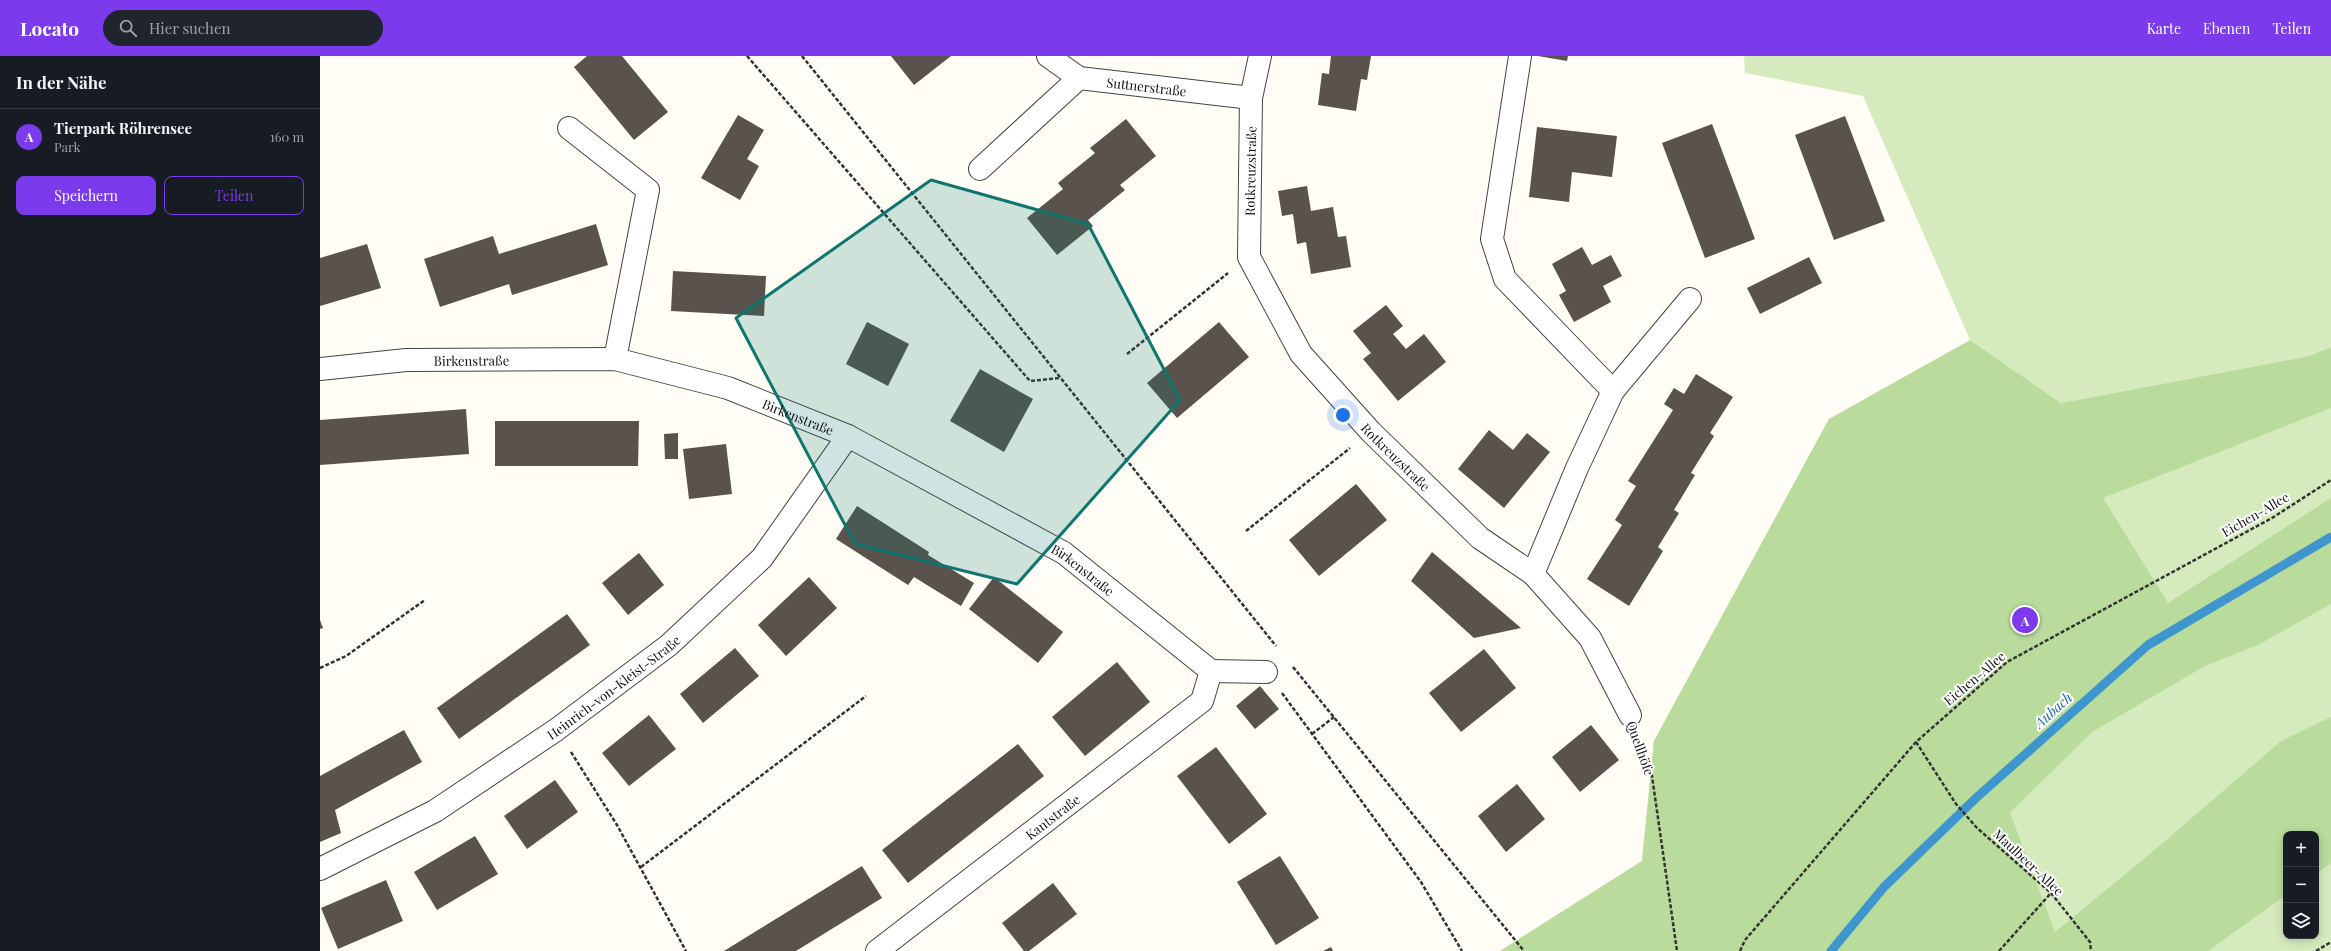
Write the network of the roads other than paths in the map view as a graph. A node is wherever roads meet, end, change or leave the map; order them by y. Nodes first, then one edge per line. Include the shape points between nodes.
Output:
1 (1048, 56) edge
2 (1260, 56) edge
3 (1520, 56) edge
4 (1079, 78) junction
5 (1251, 98) junction
6 (569, 128) dead end
7 (980, 169) dead end
8 (1690, 299) dead end
9 (615, 359) junction
10 (320, 369) edge
11 (1613, 391) junction
12 (848, 436) junction
13 (1533, 574) junction
14 (1211, 671) junction
15 (1266, 672) road end
16 (1630, 715) road end
17 (320, 869) edge
18 (877, 951) edge

1 - 4 street, Suttnerstraße
2 - 5 street, Rotkreuzstraße
3 - 11 street via 1492,239 1505,279
4 - 5 street, Suttnerstraße
4 - 7 street
5 - 13 street, Rotkreuzstraße via 1249,257 1301,354 1371,432 1480,538
6 - 9 street via 648,190
8 - 11 street
9 - 10 street, Birkenstraße via 406,360
9 - 12 street, Birkenstraße via 728,388
11 - 13 street via 1577,468
12 - 14 street, Birkenstraße via 1064,553
12 - 17 street, Heinrich-von-Kleist-Straße via 762,558 669,646 556,730 435,811
13 - 16 street, Quellhöfe via 1590,638
14 - 15 street
14 - 18 street, Kantstraße via 1202,701

